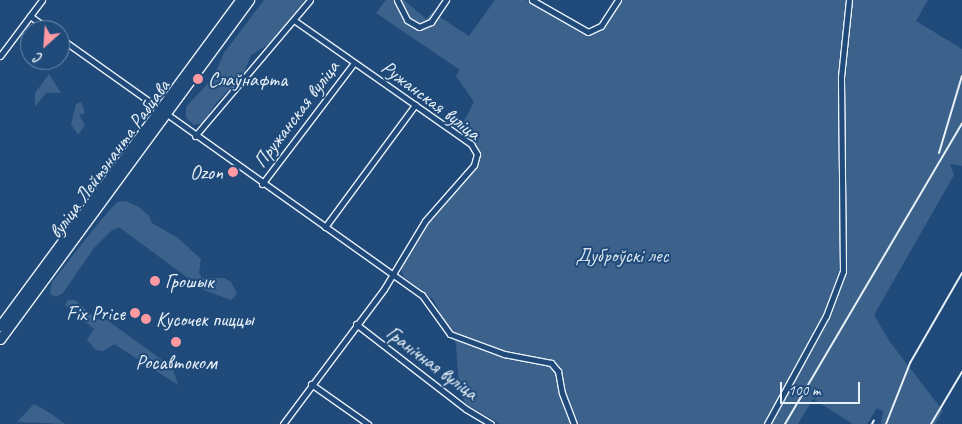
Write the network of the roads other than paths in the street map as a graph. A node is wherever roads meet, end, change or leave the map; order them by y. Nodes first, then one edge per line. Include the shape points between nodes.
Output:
1 (42, 0) edge
2 (240, 0) edge
3 (249, 0) edge
4 (310, 0) edge
5 (397, 0) edge
6 (446, 0) edge
7 (532, 0) edge
8 (618, 0) edge
9 (849, 0) edge
10 (30, 16) junction
11 (35, 20) edge
12 (294, 20) junction
13 (70, 45) edge
14 (0, 56) edge
15 (354, 63) junction
16 (416, 105) junction
17 (160, 112) junction
18 (195, 136) junction
19 (262, 184) junction
20 (325, 227) junction
21 (393, 274) junction
22 (40, 276) junction
23 (356, 324) junction
24 (0, 326) edge
25 (0, 339) edge
26 (311, 384) junction
27 (283, 424) edge
28 (368, 424) edge
29 (491, 424) edge
30 (574, 424) edge
31 (767, 424) edge

1 - 10 street
2 - 17 highway, вуліца Лейтэнанта Рабцава
3 - 17 highway, вуліца Лейтэнанта Рабцава
4 - 12 street
5 - 6 street via 407,20 419,27 431,22
7 - 8 street via 580,30 591,32 601,26
9 - 31 street via 842,67 845,246 840,283 826,316
10 - 11 street
10 - 14 street
12 - 15 street, Ружанская вуліца
12 - 18 street
13 - 17 street
15 - 16 street, Ружанская вуліца
15 - 19 street, Пружанская вуліца
16 - 20 street
16 - 21 street, Ружанская вуліца via 474,147 477,158 425,221
17 - 18 street
17 - 22 highway, вуліца Лейтэнанта Рабцава
18 - 19 street
19 - 20 street
20 - 21 street
21 - 23 street
21 - 30 street via 422,295 450,334 504,354 551,363 558,371 562,393
22 - 24 highway, вуліца Лейтэнанта Рабцава
22 - 25 highway, вуліца Лейтэнанта Рабцава
23 - 26 street
23 - 29 street, Гранічная вуліца via 466,409
26 - 27 street
26 - 28 street

